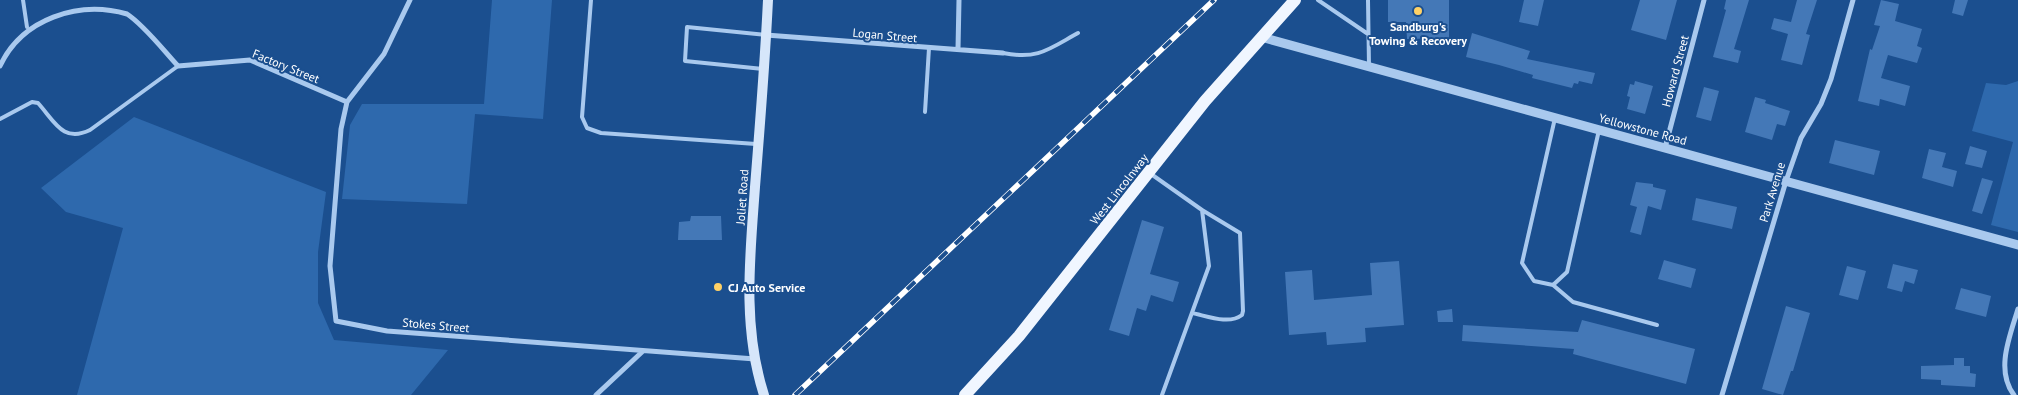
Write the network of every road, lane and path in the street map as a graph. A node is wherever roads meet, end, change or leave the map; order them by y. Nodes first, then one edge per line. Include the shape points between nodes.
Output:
1 (23, 0) edge
2 (410, 0) edge
3 (591, 0) edge
4 (768, 0) edge
5 (959, 0) edge
6 (1295, 0) edge
7 (1318, 0) edge
8 (1368, 0) edge
9 (1704, 0) edge
10 (1853, 0) edge
11 (109, 4) dead end
12 (50, 11) dead end
13 (27, 27) junction
14 (1078, 32) dead end
15 (1368, 34) junction
16 (766, 35) junction
17 (1261, 37) junction
18 (929, 48) junction
19 (958, 49) junction
20 (1003, 53) joint
21 (0, 66) edge
22 (178, 66) junction
23 (1369, 66) junction
24 (764, 68) junction
25 (347, 102) junction
26 (925, 112) dead end
27 (1555, 118) junction
28 (0, 119) edge
29 (1599, 130) junction
30 (758, 144) junction
31 (1665, 148) junction
32 (1149, 173) junction
33 (1786, 181) junction
34 (1202, 210) junction
35 (2018, 245) edge
36 (1554, 285) junction
37 (2018, 309) edge
38 (1192, 313) junction
39 (1657, 326) dead end
40 (642, 352) junction
41 (755, 359) junction
42 (596, 395) edge
43 (764, 395) edge
44 (965, 395) edge
45 (1162, 395) edge
46 (1722, 395) edge
47 (2014, 395) edge

1 - 13 lane
2 - 25 street via 384,54
3 - 30 lane via 582,117 587,128 601,133
4 - 16 main road, Joliet Road
5 - 19 street
6 - 17 main road, West Lincolnway
7 - 15 lane
8 - 15 lane
9 - 31 street, Howard Street
10 - 33 street, Park Avenue via 1831,79 1801,138
11 - 22 street via 128,14
12 - 13 street
13 - 21 street via 18,35
14 - 20 lane via 1039,54 1019,56
15 - 23 lane
16 - 18 street, Logan Street
16 - 24 main road, Joliet Road
16 - 24 lane via 687,27 685,61
17 - 23 street, Yellowstone Road
17 - 32 main road, West Lincolnway via 1205,101
18 - 19 street, Logan Street
18 - 26 lane
19 - 20 street, Logan Street
22 - 25 street, Factory Street via 250,60
22 - 28 lane via 79,136 63,131 38,103 32,102
23 - 27 street, Yellowstone Road
24 - 30 main road, Joliet Road
25 - 40 street, Stokes Street via 341,129 330,266 336,321 387,331
27 - 29 street, Yellowstone Road
27 - 36 lane via 1522,263 1534,281
29 - 31 street, Yellowstone Road
29 - 36 lane via 1567,272
30 - 41 main road, Joliet Road via 749,267 749,309
31 - 33 street, Yellowstone Road
32 - 34 lane
32 - 44 main road, West Lincolnway via 1019,336
33 - 35 street, Yellowstone Road
33 - 46 street, Park Avenue
34 - 38 lane via 1209,266
34 - 38 lane via 1240,233 1243,311 1242,315 1230,320
36 - 39 lane via 1573,302
37 - 47 street via 2003,367 2006,386
38 - 45 lane
40 - 41 street, Stokes Street
40 - 42 street
41 - 43 main road, Joliet Road

